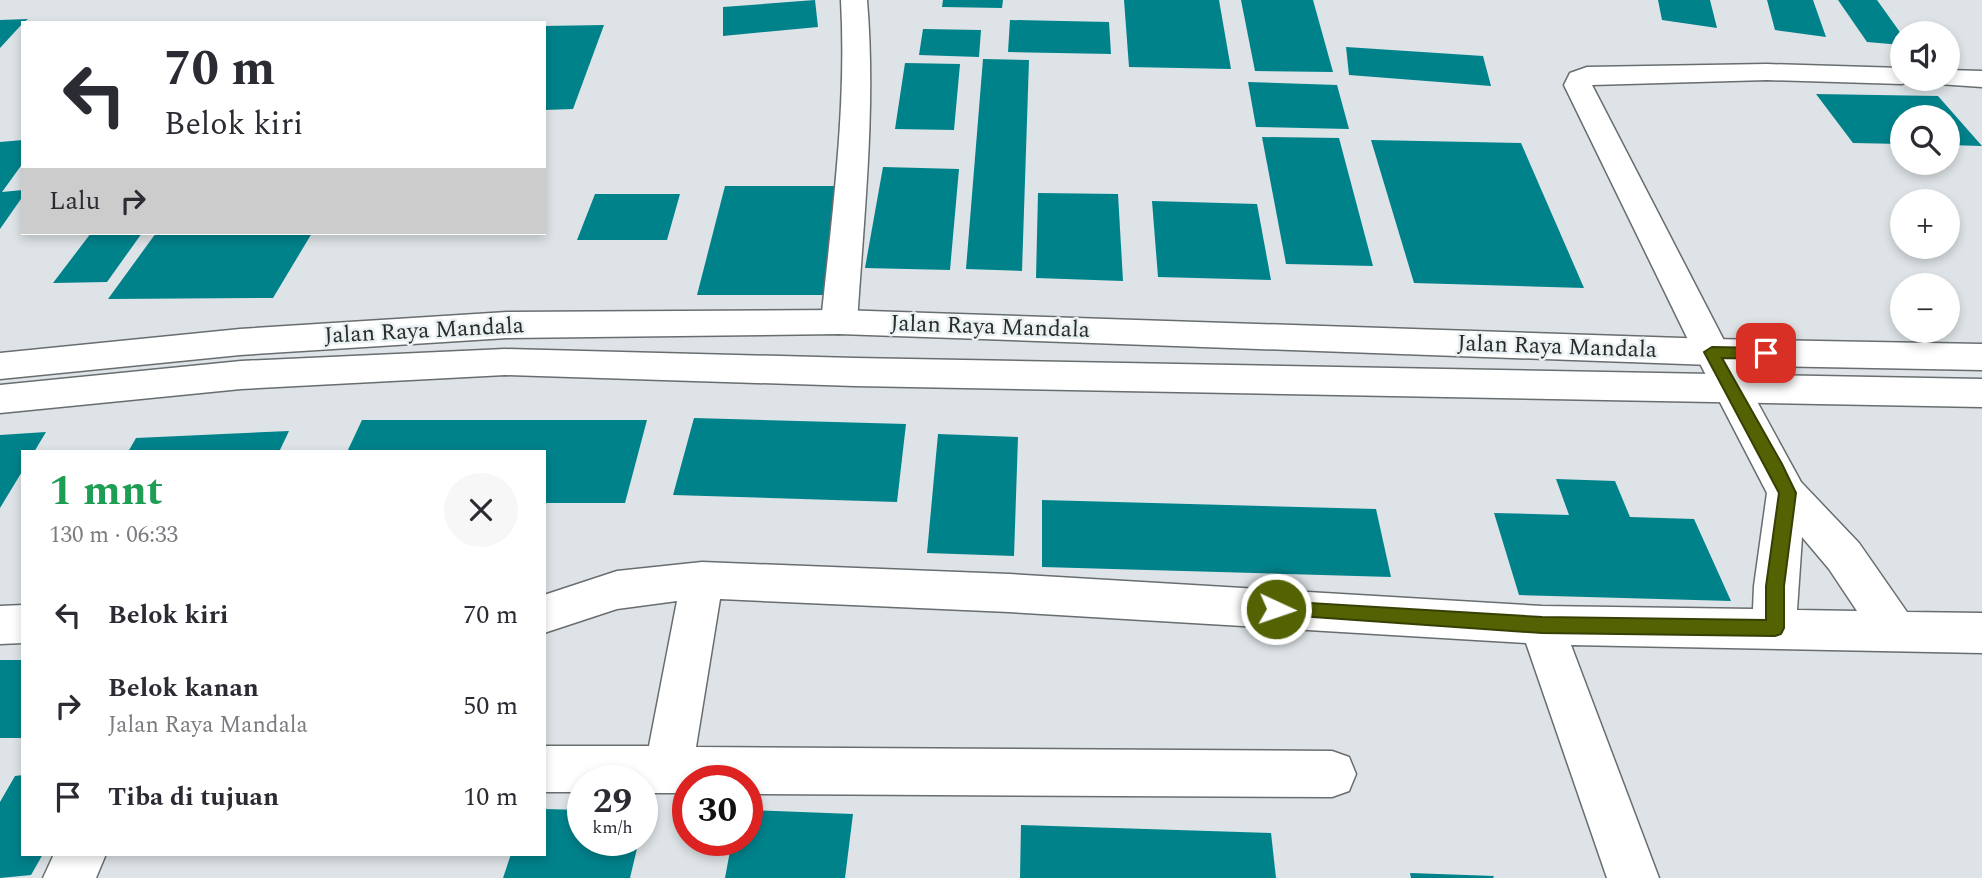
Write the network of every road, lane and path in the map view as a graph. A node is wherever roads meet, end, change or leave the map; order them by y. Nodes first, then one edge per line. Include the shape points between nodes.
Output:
1 (854, 0) edge
2 (1890, 76) edge
3 (1960, 78) edge
4 (1982, 79) edge
5 (839, 322) junction
6 (1120, 332) junction
7 (1712, 352) junction
8 (1982, 357) edge
9 (0, 366) edge
10 (1128, 377) junction
11 (1731, 387) junction
12 (1982, 393) edge
13 (0, 400) edge
14 (1787, 493) junction
15 (702, 580) junction
16 (546, 613) edge
17 (21, 624) edge
18 (0, 625) edge
19 (1542, 625) junction
20 (1775, 628) junction
21 (1896, 632) junction
22 (1982, 633) edge
23 (546, 769) edge
24 (668, 770) junction
25 (1332, 774) dead end
26 (80, 856) edge
27 (69, 878) edge
28 (1633, 878) edge

1 - 5 main road via 859,59
2 - 7 main road via 1767,72 1587,75 1580,79 1582,94
3 - 4 main road
5 - 6 main road, Jalan Raya Mandala
5 - 9 main road, Jalan Raya Mandala via 507,325 240,342
6 - 7 main road, Jalan Raya Mandala
6 - 10 main road
7 - 8 main road, Jalan Raya Mandala
7 - 11 main road
10 - 11 main road, Jalan Raya Mandala
10 - 13 main road, Jalan Raya Mandala via 505,362 241,375
11 - 12 main road, Jalan Raya Mandala
11 - 14 main road
14 - 20 main road via 1775,586
14 - 21 main road via 1844,556
15 - 16 main road via 617,590
15 - 19 main road via 1023,593
15 - 24 main road
17 - 18 main road
19 - 20 main road
19 - 28 main road
20 - 21 main road
21 - 22 main road
23 - 24 main road
24 - 25 main road
26 - 27 main road

